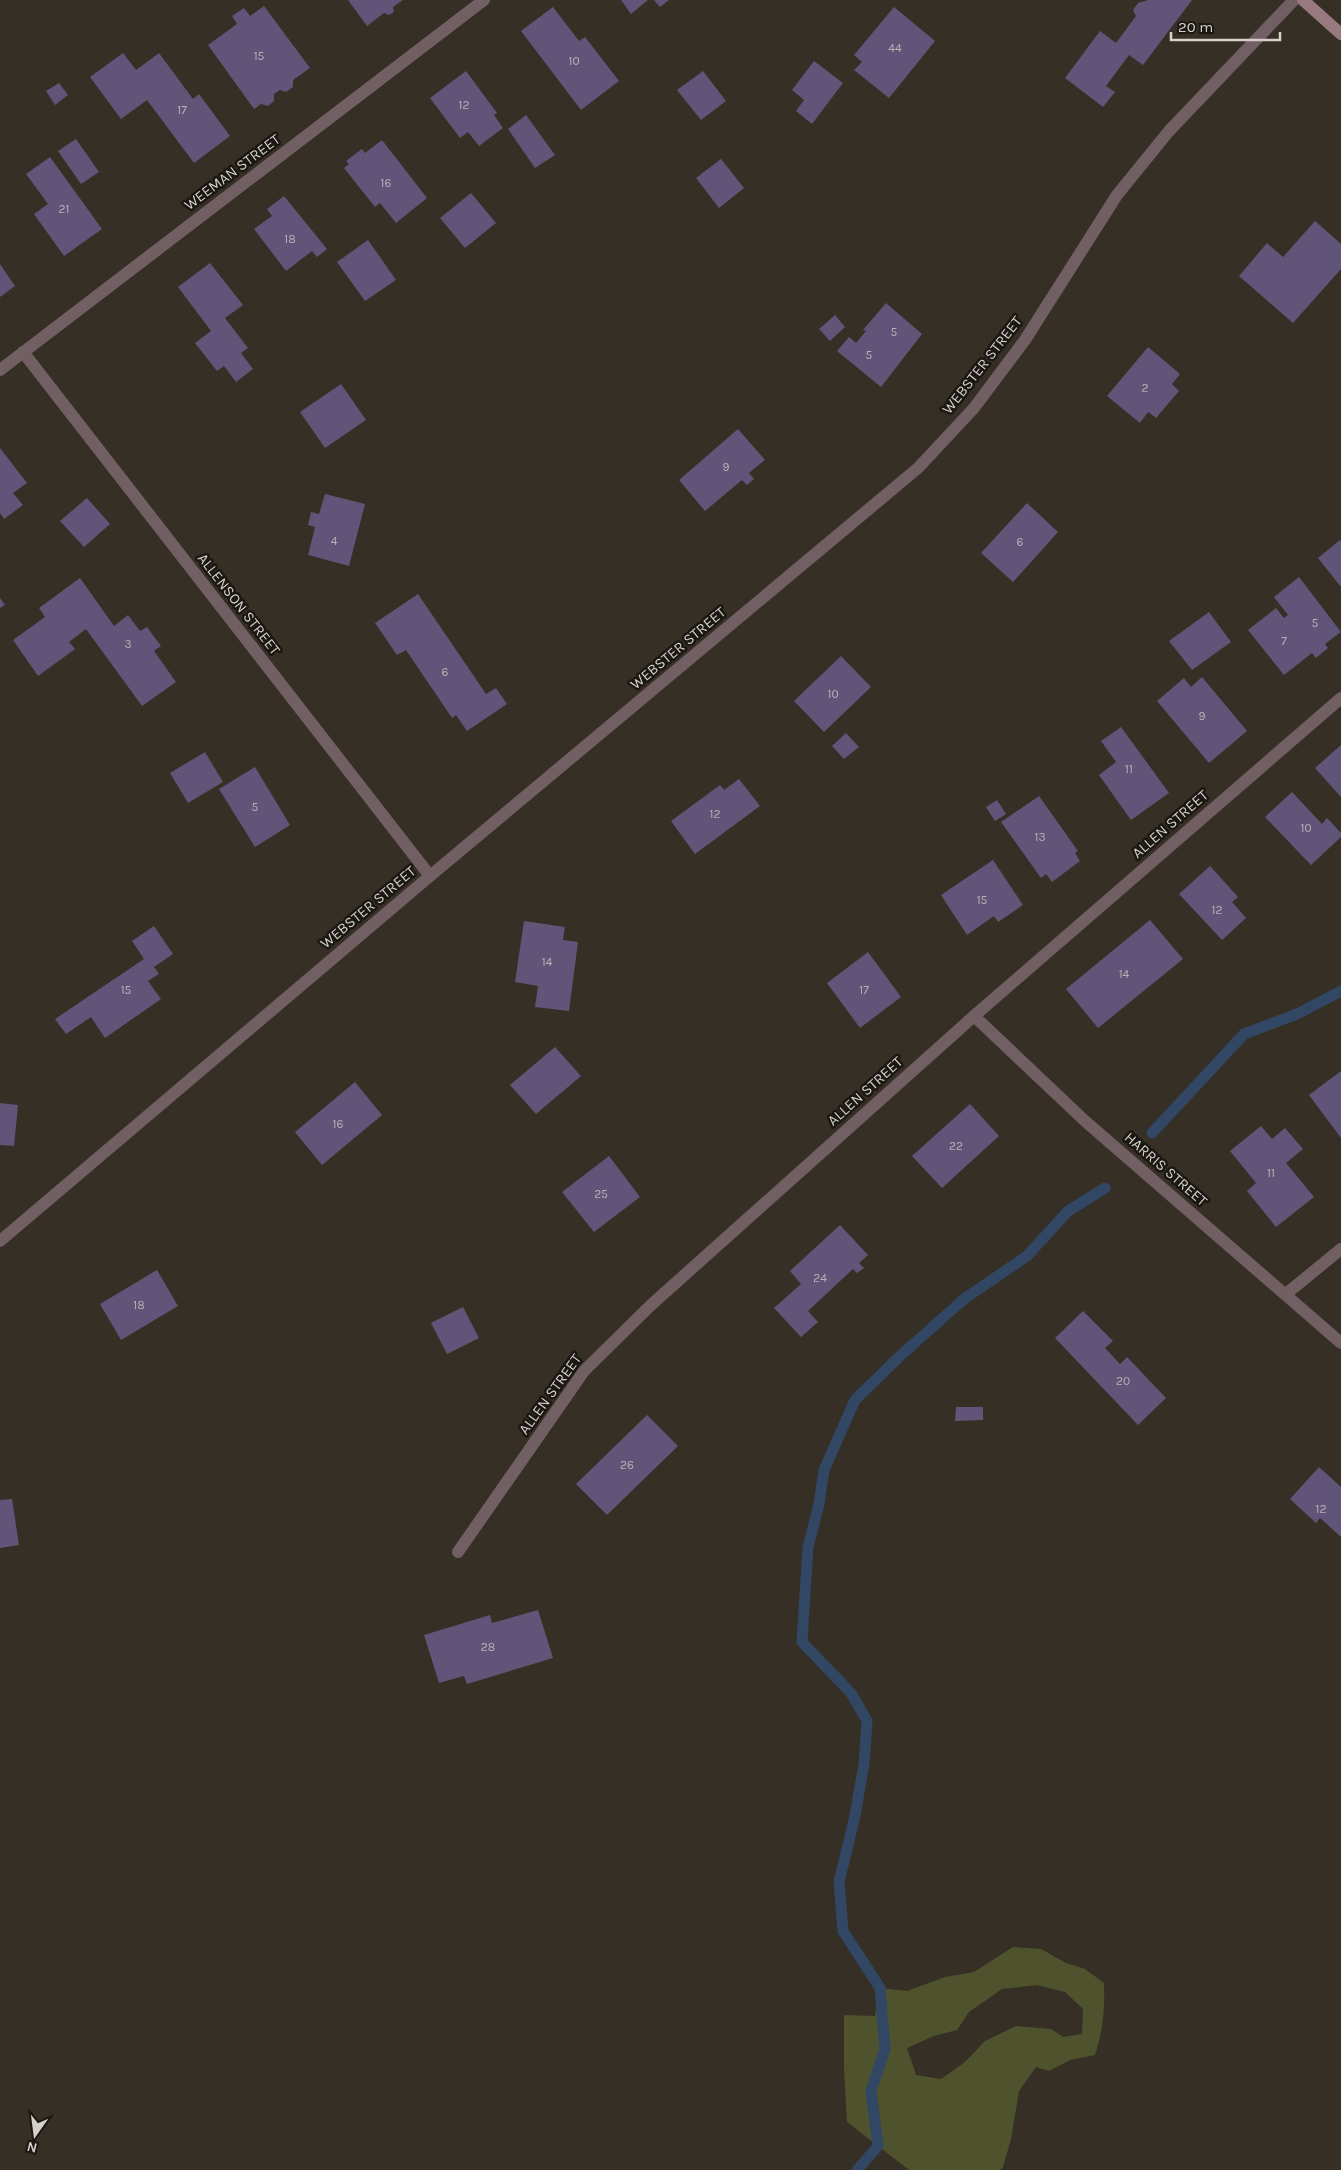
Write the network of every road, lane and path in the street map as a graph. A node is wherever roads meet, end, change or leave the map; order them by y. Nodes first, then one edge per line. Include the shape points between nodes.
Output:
1 (484, 0) edge
2 (1294, 0) edge
3 (1302, 0) edge
4 (1341, 34) edge
5 (23, 352) junction
6 (0, 370) edge
7 (1341, 698) edge
8 (430, 876) junction
9 (974, 1016) junction
10 (0, 1241) edge
11 (1341, 1249) edge
12 (1286, 1294) junction
13 (1341, 1343) edge
14 (458, 1552) dead end

1 - 5 street, WEEMAN STREET
2 - 8 street, WEBSTER STREET via 1169,131 1117,195 1025,340 974,408 918,468
3 - 4 main road
5 - 6 street, WEEMAN STREET
5 - 8 street, ALLENSON STREET
7 - 9 street, ALLEN STREET
8 - 10 street, WEBSTER STREET
9 - 12 street, HARRIS STREET via 1085,1121
9 - 14 street, ALLEN STREET via 651,1305 584,1371
11 - 12 street
12 - 13 street, HARRIS STREET

